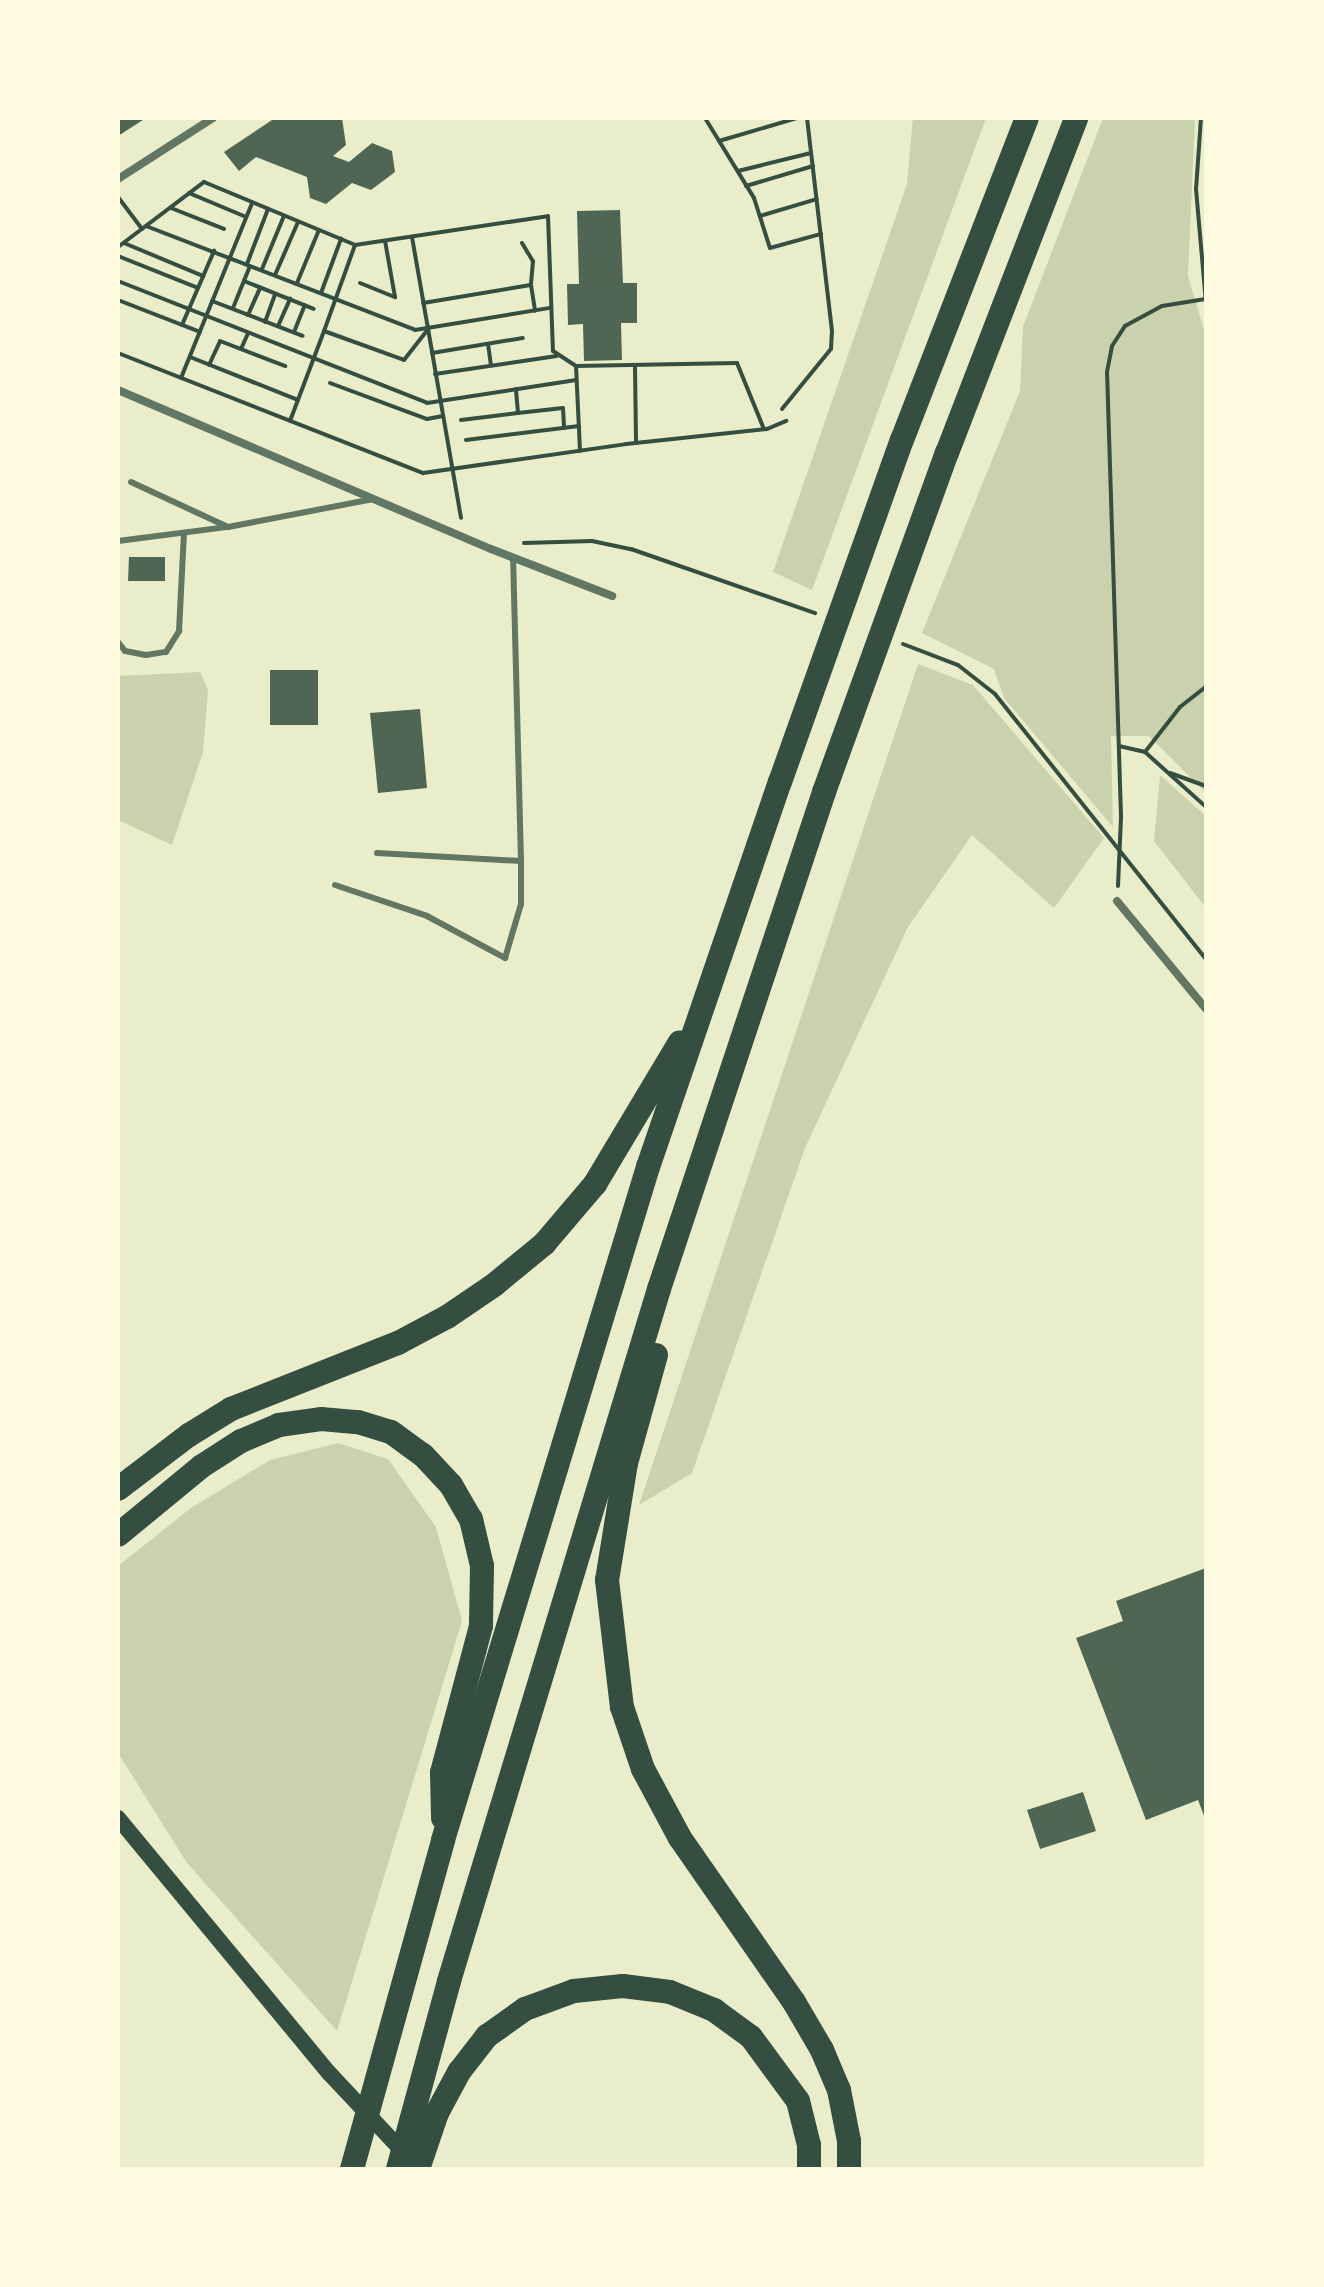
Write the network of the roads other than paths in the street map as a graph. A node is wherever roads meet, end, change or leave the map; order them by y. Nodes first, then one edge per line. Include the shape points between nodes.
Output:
1 (213, 118) edge
2 (1027, 118) edge
3 (1076, 118) edge
4 (118, 179) edge
5 (118, 390) edge
6 (131, 482) dead end
7 (373, 499) junction
8 (228, 527) junction
9 (184, 533) junction
10 (118, 541) edge
11 (513, 558) junction
12 (612, 596) dead end
13 (118, 642) edge
14 (377, 853) dead end
15 (521, 861) junction
16 (335, 885) dead end
17 (1117, 901) road end
18 (706, 999) junction
19 (1206, 1009) edge
20 (659, 1289) junction
21 (118, 1489) edge
22 (118, 1535) edge
23 (118, 1818) edge
24 (443, 1840) junction
25 (352, 2169) edge
26 (398, 2169) edge
27 (418, 2169) edge
28 (809, 2169) edge
29 (849, 2169) edge

1 - 4 street
2 - 18 highway via 902,440
3 - 20 highway via 824,792
5 - 7 street
6 - 8 lane
7 - 8 lane
7 - 11 street
8 - 9 lane
9 - 10 lane
9 - 13 lane via 179,631 166,652 125,651
11 - 12 street
11 - 15 lane
14 - 15 lane
15 - 16 lane via 521,904 505,958 427,916
17 - 19 street
18 - 21 highway via 595,1184 544,1244 447,1317 398,1343 231,1409
18 - 24 highway via 648,1167
20 - 26 highway via 449,1981
20 - 29 highway via 663,1330 626,1463 607,1580 622,1707 643,1769 680,1838 822,2050 839,2090
22 - 24 highway via 202,1466 279,1425 321,1419 358,1422 391,1432 423,1455 451,1485 471,1519 482,1566 481,1626 442,1773
23 - 27 main road via 330,2074
24 - 25 highway
27 - 28 highway via 437,2113 487,2036 525,2009 574,1991 623,1986 670,1992 714,2010 751,2037 798,2101

